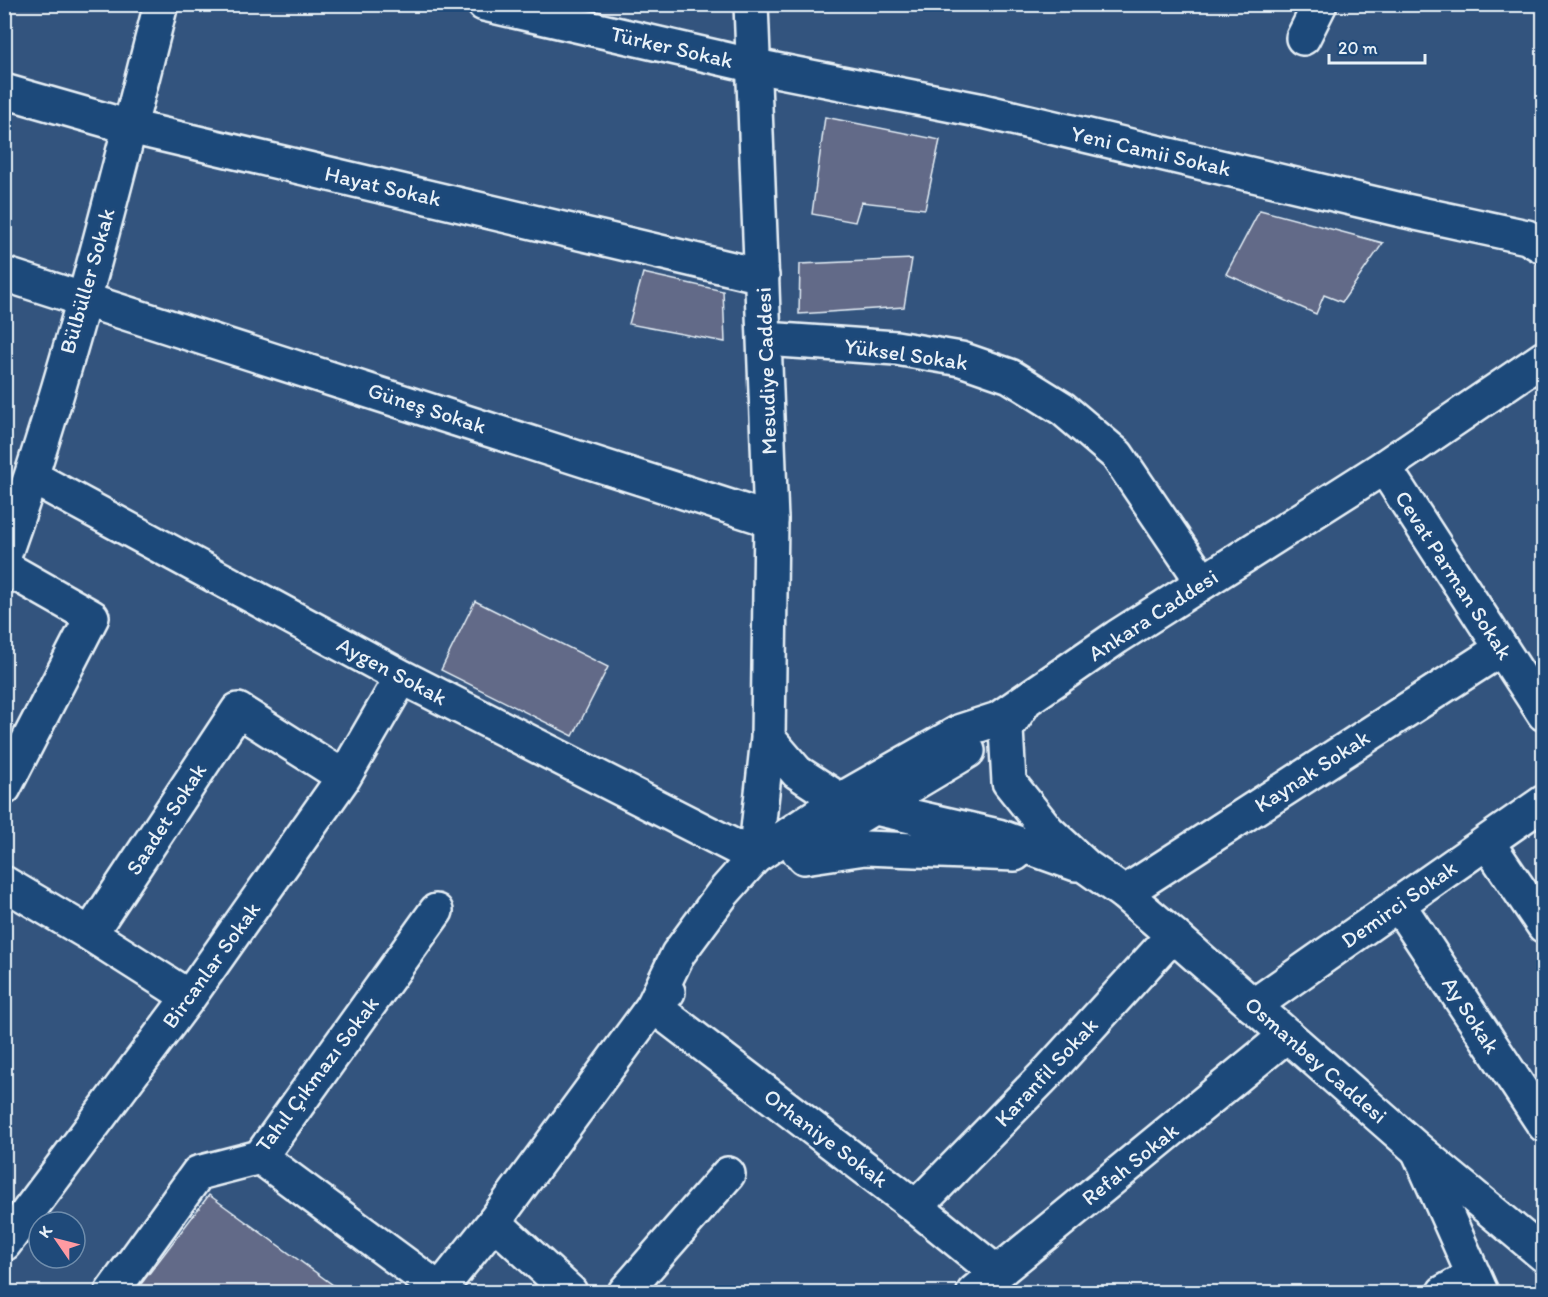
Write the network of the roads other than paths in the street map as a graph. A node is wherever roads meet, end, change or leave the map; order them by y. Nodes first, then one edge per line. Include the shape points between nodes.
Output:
1 (161, 4) edge
2 (484, 4) edge
3 (751, 4) edge
4 (1320, 4) edge
5 (1304, 38) dead end
6 (755, 66) junction
7 (4, 91) edge
8 (130, 126) junction
9 (1544, 247) edge
10 (4, 273) edge
11 (762, 276) junction
12 (83, 297) junction
13 (765, 339) junction
14 (1544, 358) edge
15 (1384, 467) junction
16 (32, 477) junction
17 (771, 520) junction
18 (4, 556) edge
19 (4, 567) edge
20 (1203, 582) junction
21 (1501, 649) junction
22 (402, 677) junction
23 (1026, 700) junction
24 (1544, 714) edge
25 (998, 719) junction
26 (768, 738) junction
27 (344, 777) junction
28 (4, 788) edge
29 (1544, 802) edge
30 (876, 808) junction
31 (839, 814) junction
32 (1487, 842) junction
33 (865, 848) junction
34 (1045, 853) junction
35 (765, 862) junction
36 (1087, 867) junction
37 (4, 883) edge
38 (1124, 893) junction
39 (1398, 904) junction
40 (436, 911) dead end
41 (1544, 926) edge
42 (90, 934) junction
43 (1173, 935) junction
44 (189, 997) junction
45 (654, 1006) junction
46 (1254, 1006) junction
47 (1287, 1035) junction
48 (1544, 1125) edge
49 (1418, 1150) junction
50 (260, 1157) junction
51 (728, 1174) dead end
52 (916, 1207) junction
53 (494, 1222) junction
54 (1538, 1243) edge
55 (4, 1244) edge
56 (985, 1282) edge
57 (1477, 1284) edge
58 (439, 1291) edge
59 (112, 1293) edge
60 (570, 1293) edge
61 (626, 1293) edge
62 (1444, 1293) edge

1 - 8 street, Bülbüller Sokak
2 - 6 street, Türker Sokak
3 - 6 street, Mesudiye Caddesi
4 - 5 street
6 - 9 street, Yeni Camii Sokak via 983,111 1527,237
6 - 11 street, Mesudiye Caddesi
7 - 8 street, Hayat Sokak
8 - 11 street, Hayat Sokak
8 - 12 street, Bülbüller Sokak
10 - 12 street, Güneş Sokak
11 - 13 street, Mesudiye Caddesi
12 - 16 street, Bülbüller Sokak
12 - 17 street, Güneş Sokak
13 - 17 street, Mesudiye Caddesi
13 - 20 street, Yüksel Sokak via 896,348 960,359 1010,376 1063,409 1117,455
14 - 15 street, Ankara Caddesi
15 - 20 street, Ankara Caddesi
15 - 21 street, Cevat Parman Sokak
16 - 18 street, Bülbüller Sokak
16 - 22 street, Aygen Sokak
17 - 26 street, Mesudiye Caddesi
19 - 28 street via 92,617
20 - 23 street, Ankara Caddesi
21 - 24 street, Cevat Parman Sokak
21 - 38 street, Kaynak Sokak
22 - 27 street, Bircanlar Sokak
22 - 35 street, Aygen Sokak
23 - 25 street, Ankara Caddesi
23 - 36 street via 1006,729 1009,782 1040,822
25 - 30 street via 970,749
25 - 31 street, Ankara Caddesi via 961,731
26 - 31 street
26 - 35 street, Mesudiye Caddesi
27 - 42 street, Saadet Sokak via 238,710
27 - 44 street, Bircanlar Sokak
29 - 32 street, Demirci Sokak
30 - 31 street
30 - 34 street via 998,836
31 - 33 street
31 - 35 street, Ankara Caddesi
32 - 39 street, Demirci Sokak
32 - 41 street
33 - 34 street
33 - 35 street
34 - 36 street
35 - 45 street, Ankara Caddesi via 723,893 678,954
36 - 38 street, Osmanbey Caddesi
37 - 42 street
38 - 43 street, Osmanbey Caddesi
39 - 46 street, Demirci Sokak
39 - 48 street, Ay Sokak
40 - 50 street, Tahıl Çıkmazı Sokak
42 - 44 street
43 - 46 street, Osmanbey Caddesi
43 - 52 street, Karanfil Sokak via 1049,1071
44 - 55 street, Bircanlar Sokak
45 - 52 street, Orhaniye Sokak
45 - 53 street, Ankara Caddesi
46 - 47 street, Osmanbey Caddesi
47 - 49 street, Osmanbey Caddesi
47 - 56 street, Refah Sokak
49 - 54 street, Osmanbey Caddesi
49 - 57 street
50 - 58 street
50 - 59 street, Tahıl Çıkmazı Sokak via 198,1173
51 - 61 street
52 - 56 street, Orhaniye Sokak
53 - 58 street, Ankara Caddesi
53 - 60 street
57 - 62 street

